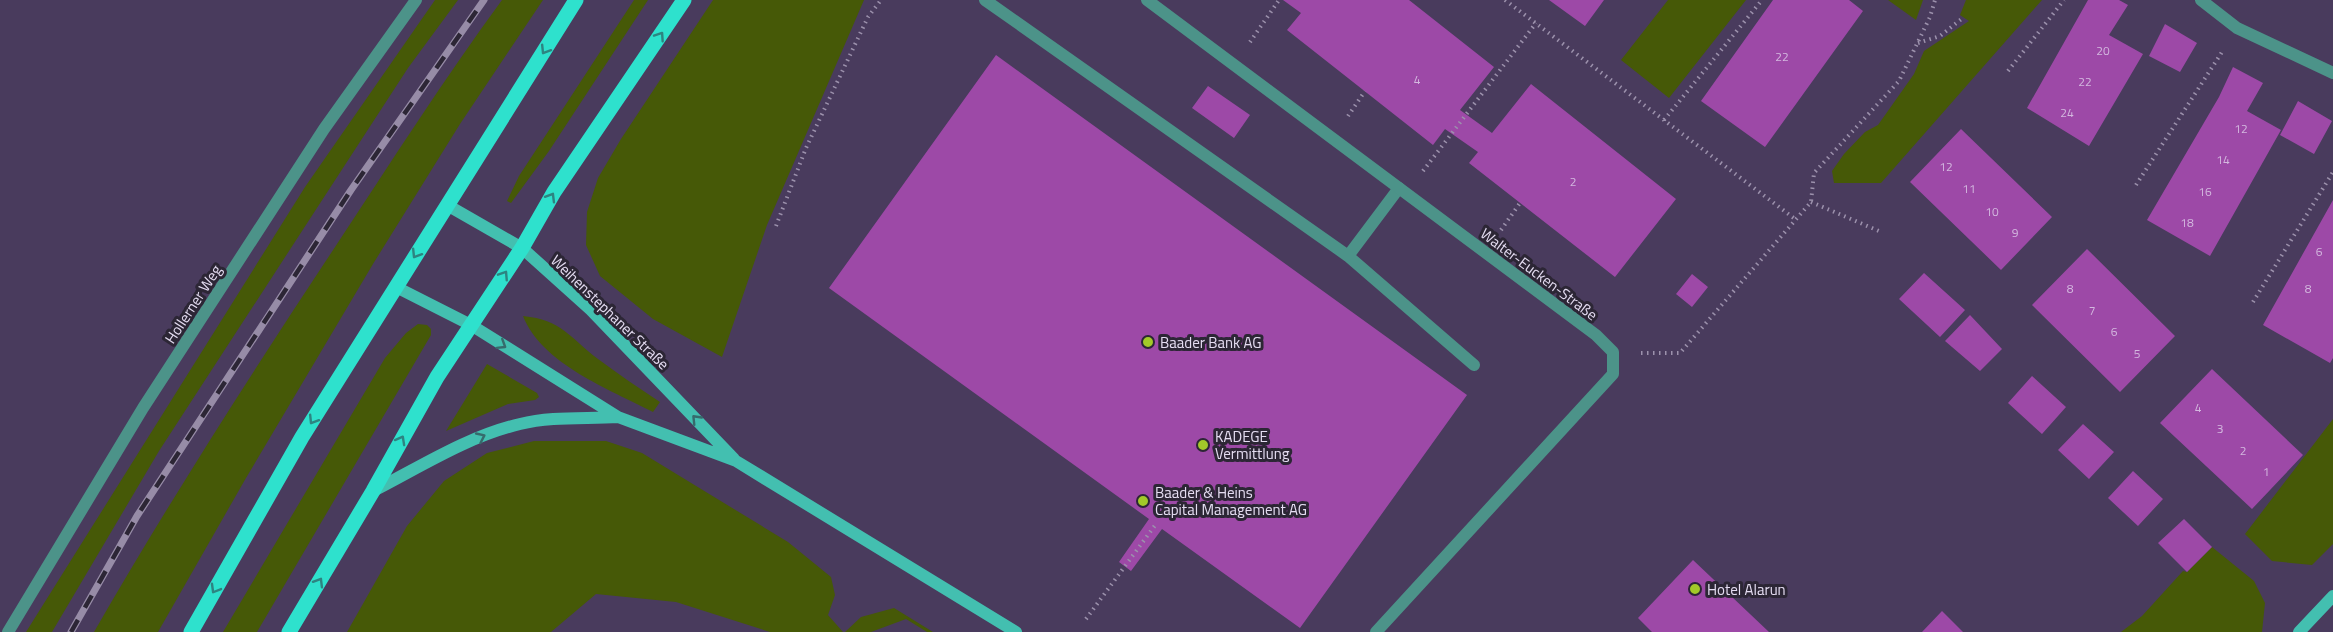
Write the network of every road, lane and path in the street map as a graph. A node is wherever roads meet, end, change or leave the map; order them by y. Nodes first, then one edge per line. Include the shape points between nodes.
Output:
1 (416, 0) edge
2 (576, 0) edge
3 (684, 0) edge
4 (881, 0) edge
5 (985, 0) edge
6 (1147, 0) edge
7 (1279, 0) edge
8 (1505, 0) edge
9 (1762, 0) edge
10 (1935, 0) edge
11 (2064, 0) edge
12 (2201, 0) edge
13 (1964, 17) dead end
14 (1536, 23) junction
15 (2237, 28) junction
16 (1918, 43) junction
17 (1234, 65) junction
18 (2008, 71) dead end
19 (2333, 73) edge
20 (1365, 91) dead end
21 (1361, 97) dead end
22 (1664, 120) junction
23 (2333, 172) edge
24 (2136, 185) dead end
25 (1403, 191) junction
26 (1810, 202) junction
27 (1520, 203) dead end
28 (447, 205) junction
29 (1515, 210) dead end
30 (1795, 219) junction
31 (776, 226) dead end
32 (1879, 231) dead end
33 (522, 248) junction
34 (1348, 256) junction
35 (396, 287) junction
36 (2253, 302) dead end
37 (471, 325) junction
38 (1612, 352) junction
39 (1474, 364) dead end
40 (618, 417) junction
41 (736, 461) junction
42 (373, 491) junction
43 (1156, 524) dead end
44 (2333, 596) edge
45 (1086, 620) dead end
46 (8, 632) edge
47 (191, 632) edge
48 (289, 632) edge
49 (1016, 632) edge
50 (1376, 632) edge
51 (2299, 632) edge

1 - 46 street, Hollerner Weg via 324,129 143,408
2 -> 28 main road
33 -> 3 main road via 554,192
4 - 31 path via 868,17 811,138
5 - 34 street
6 - 17 street, Walter-Eucken-Straße
7 - 17 path
8 - 14 path
9 - 22 path
10 - 16 path
11 - 18 path
12 - 15 street
13 - 16 path via 1940,36
14 - 22 path
14 - 25 path
15 - 19 street
15 - 24 path
16 - 26 path via 1899,81 1814,173
17 - 25 street, Walter-Eucken-Straße
20 - 21 path
22 - 30 path
23 - 36 path
25 - 34 street
25 - 38 street, Walter-Eucken-Straße via 1596,335
26 - 30 path
26 - 32 path
27 - 29 path
28 - 33 street, Weihenstephaner Straße
28 -> 35 main road
30 - 38 path via 1680,353
37 -> 33 main road
41 -> 33 street, Weihenstephaner Straße via 591,310
34 - 39 street
35 - 37 street, Weihenstephaner Straße
35 -> 47 main road via 302,437
37 -> 40 street, Weihenstephaner Straße
42 -> 37 main road
38 - 50 street via 1613,374
40 - 41 street, Weihenstephaner Straße
42 -> 40 street, Weihenstephaner Straße via 487,433 550,419
41 - 49 street, Weihenstephaner Straße
48 -> 42 main road
43 - 45 path
44 - 51 street

